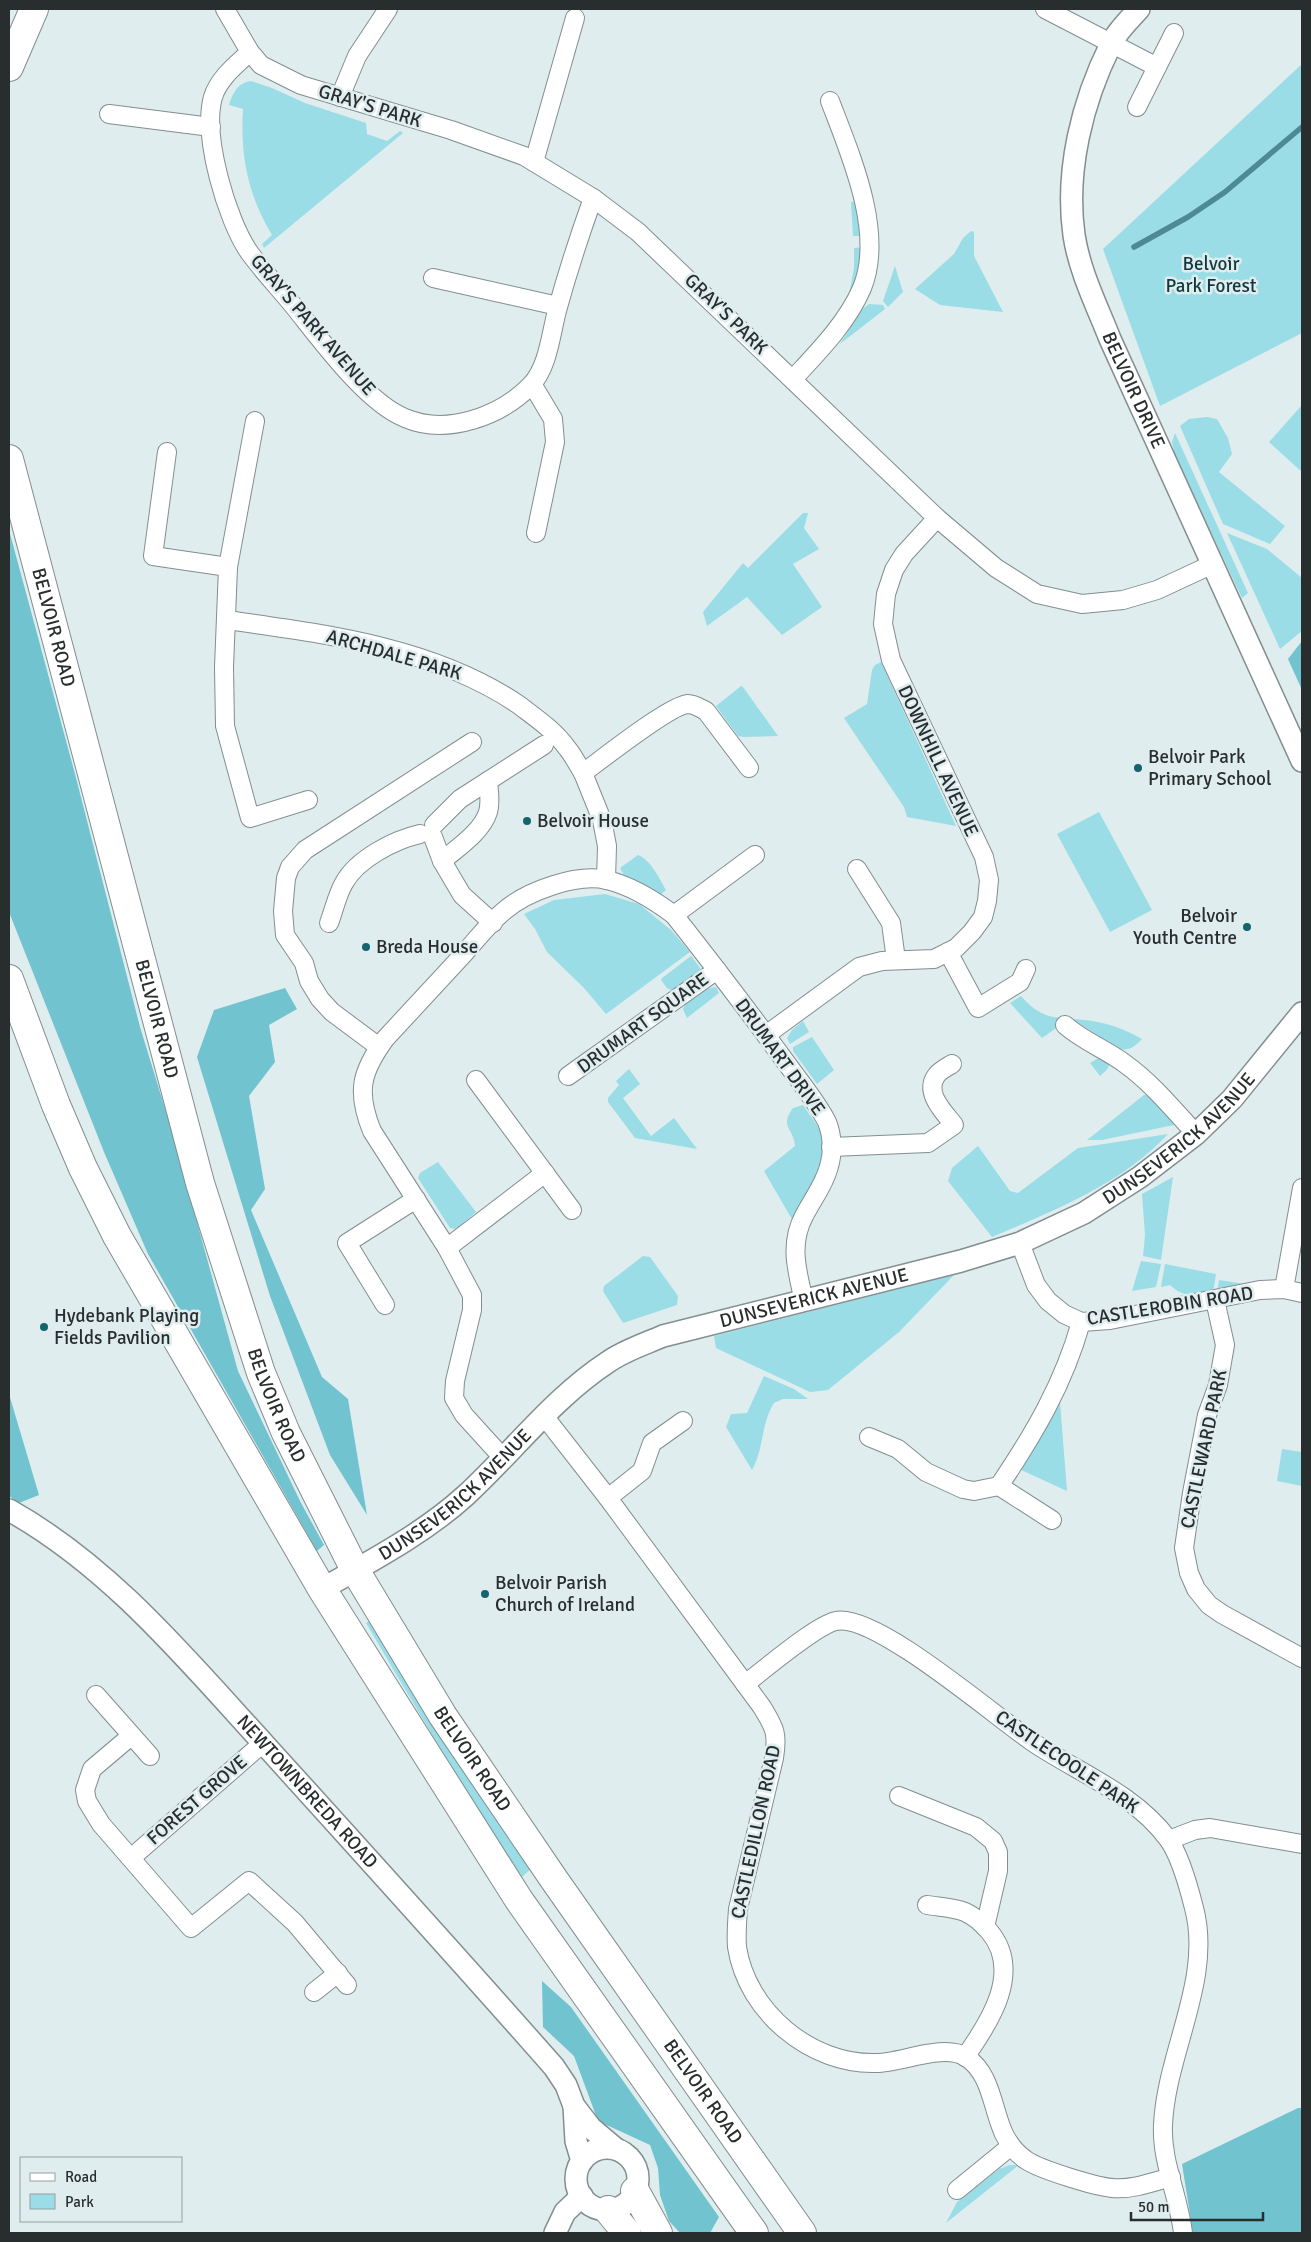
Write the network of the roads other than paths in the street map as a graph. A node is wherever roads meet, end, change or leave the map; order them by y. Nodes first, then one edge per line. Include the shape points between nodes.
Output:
1 (34, 9) edge
2 (225, 9) edge
3 (388, 9) edge
4 (1045, 9) edge
5 (1139, 9) edge
6 (575, 18) dead end
7 (1174, 33) dead end
8 (1111, 43) junction
9 (9, 48) edge
10 (250, 52) junction
11 (9, 67) edge
12 (1157, 67) junction
13 (340, 97) junction
14 (830, 101) dead end
15 (1137, 107) dead end
16 (109, 114) dead end
17 (211, 127) junction
18 (534, 162) junction
19 (593, 198) junction
20 (433, 278) dead end
21 (558, 306) junction
22 (793, 378) junction
23 (532, 384) junction
24 (255, 421) dead end
25 (167, 452) dead end
26 (9, 459) edge
27 (937, 518) junction
28 (536, 533) dead end
29 (1213, 564) junction
30 (228, 567) junction
31 (226, 620) junction
32 (472, 742) dead end
33 (544, 745) dead end
34 (1302, 761) edge
35 (749, 768) dead end
36 (583, 774) junction
37 (488, 781) junction
38 (308, 800) dead end
39 (429, 832) junction
40 (754, 855) dead end
41 (442, 861) junction
42 (857, 869) dead end
43 (606, 880) junction
44 (674, 915) junction
45 (329, 923) dead end
46 (493, 923) junction
47 (948, 952) junction
48 (896, 960) junction
49 (1026, 969) dead end
50 (717, 970) junction
51 (9, 979) edge
52 (1302, 1013) edge
53 (1065, 1025) dead end
54 (766, 1035) junction
55 (379, 1047) junction
56 (952, 1064) dead end
57 (568, 1076) dead end
58 (476, 1080) dead end
59 (1196, 1134) junction
60 (831, 1147) junction
61 (545, 1173) junction
62 (1302, 1188) edge
63 (416, 1199) junction
64 (572, 1210) dead end
65 (1020, 1243) junction
66 (447, 1248) junction
67 (1284, 1289) junction
68 (1302, 1293) edge
69 (804, 1300) junction
70 (1215, 1300) junction
71 (384, 1305) dead end
72 (1081, 1322) junction
73 (544, 1416) junction
74 (683, 1421) dead end
75 (869, 1437) dead end
76 (503, 1458) junction
77 (999, 1486) junction
78 (608, 1498) junction
79 (9, 1510) edge
80 (1052, 1520) dead end
81 (355, 1570) junction
82 (322, 1589) junction
83 (1302, 1658) edge
84 (745, 1684) junction
85 (96, 1695) dead end
86 (131, 1736) junction
87 (263, 1743) junction
88 (150, 1756) dead end
89 (899, 1796) dead end
90 (1169, 1840) junction
91 (1302, 1844) edge
92 (131, 1858) junction
93 (927, 1905) dead end
94 (985, 1927) junction
95 (314, 1992) dead end
96 (965, 2057) junction
97 (574, 2106) junction
98 (1011, 2146) junction
99 (616, 2149) junction
100 (582, 2161) junction
101 (1171, 2176) junction
102 (957, 2190) dead end
103 (635, 2191) junction
104 (582, 2196) junction
105 (608, 2210) junction
106 (771, 2230) edge
107 (555, 2233) edge
108 (627, 2233) edge
109 (658, 2233) edge
110 (1183, 2233) edge

1 - 9 highway
1 - 11 highway
2 - 10 street, GRAY'S PARK
3 - 13 street via 357,56
4 - 8 street
5 - 8 street, BELVOIR DRIVE
6 - 18 street
7 - 12 street
8 - 12 street
8 - 29 street, BELVOIR DRIVE via 1077,140 1071,202 1074,237 1085,277 1110,339
10 - 13 street, GRAY'S PARK via 261,65 301,85
10 - 17 street, GRAY'S PARK AVENUE via 223,78 214,97
12 - 15 street
13 - 18 street, GRAY'S PARK via 451,130
14 - 22 street via 845,140 867,218 868,266 862,288 838,327
16 - 17 street
17 - 23 street, GRAY'S PARK AVENUE via 220,178 231,214 249,252 338,360 388,410 406,419 451,425 474,420 507,404
18 - 19 street, GRAY'S PARK
19 - 21 street, GRAY'S PARK AVENUE
19 - 22 street, GRAY'S PARK via 638,232
20 - 21 street
21 - 23 street, GRAY'S PARK AVENUE via 545,357
22 - 27 street, GRAY'S PARK
23 - 28 street via 553,419 555,442
24 - 30 street
25 - 30 street via 153,556
26 - 81 highway, BELVOIR ROAD via 200,1183 226,1268 261,1373 286,1433
27 - 29 street, GRAY'S PARK via 996,568 1037,594 1082,604 1132,598
27 - 47 street, DOWNHILL AVENUE via 894,570 886,594 883,624 891,660 984,857 990,880 983,917 972,932
29 - 34 street, BELVOIR DRIVE
30 - 31 street
31 - 36 street, ARCHDALE PARK via 329,635 418,658 468,675 542,721 567,748
31 - 38 street via 225,726 250,818
32 - 55 street via 305,850 290,867 286,878 285,935 304,963 313,989 332,1012
33 - 37 street
35 - 36 street via 706,711 688,704 668,712
36 - 43 street, ARCHDALE PARK via 602,820 607,846
37 - 39 street via 460,799
37 - 41 street via 488,814 478,829
39 - 41 street
39 - 45 street via 400,839 358,865 344,882
40 - 44 street
41 - 46 street via 462,895
42 - 48 street via 892,923
43 - 44 street, DRUMART DRIVE via 656,901
43 - 46 street, DRUMART DRIVE via 564,883 530,893
44 - 50 street, DRUMART DRIVE
46 - 55 street, DRUMART DRIVE
47 - 48 street, DOWNHILL AVENUE via 934,959
47 - 49 street via 978,1008 1020,982
48 - 54 street, DOWNHILL AVENUE via 859,967
50 - 54 street, DRUMART DRIVE
50 - 57 street, DRUMART SQUARE
51 - 82 highway, BELVOIR ROAD via 56,1105 113,1227
52 - 59 street, DUNSEVERICK AVENUE via 1232,1099
53 - 59 street via 1076,1036 1123,1062 1148,1082
54 - 60 street, DRUMART DRIVE via 826,1122
55 - 63 street, DRUMART DRIVE via 363,1078 365,1112 372,1131
56 - 60 street via 936,1076 932,1086 934,1097 954,1125 928,1143
58 - 61 street
59 - 65 street, DUNSEVERICK AVENUE via 1140,1177 1092,1208
60 - 69 street, DRUMART DRIVE via 826,1175 795,1239 796,1266
61 - 64 street
61 - 66 street
62 - 67 street
63 - 66 street, DRUMART DRIVE
63 - 71 street via 347,1243
65 - 69 street, DUNSEVERICK AVENUE
65 - 72 street, CASTLEROBIN ROAD via 1036,1285 1048,1301
66 - 76 street, DRUMART DRIVE via 472,1295 472,1310 454,1398 464,1415
67 - 68 street, CASTLEROBIN ROAD
67 - 70 street, CASTLEROBIN ROAD via 1260,1290
69 - 73 street, DUNSEVERICK AVENUE via 663,1336 630,1350 581,1381
70 - 72 street, CASTLEROBIN ROAD via 1110,1320
70 - 83 street, CASTLEWARD PARK via 1225,1345 1192,1493 1184,1548 1189,1573 1196,1589 1209,1605
72 - 77 street via 1058,1388 1037,1428
73 - 76 street, DUNSEVERICK AVENUE
73 - 78 street, CASTLEDILLON ROAD
74 - 78 street via 652,1443 642,1472
75 - 77 street via 898,1449 926,1472 963,1489 974,1491
76 - 81 street, DUNSEVERICK AVENUE via 431,1523
77 - 80 street
78 - 84 street, CASTLEDILLON ROAD
79 - 87 street, NEWTOWNBREDA ROAD via 60,1542 124,1595
81 - 82 street, DUNSEVERICK AVENUE
81 - 106 highway, BELVOIR ROAD via 443,1716 614,1965
82 - 106 highway, BELVOIR ROAD via 519,1900
84 - 90 street, CASTLECOOLE PARK via 836,1620 853,1623 932,1666 1032,1742 1134,1803
84 - 96 street, CASTLEDILLON ROAD via 775,1728 776,1741 738,1909 736,1931 750,1984 761,2003 794,2038 833,2057 877,2064 948,2052
85 - 86 street
86 - 88 street
86 - 92 street, FOREST GROVE via 92,1769 85,1790 92,1812
87 - 92 street, FOREST GROVE
87 - 97 street, NEWTOWNBREDA ROAD via 554,2067
89 - 94 street via 976,1827 993,1841 998,1852 998,1871
90 - 91 street via 1194,1830 1210,1828
90 - 101 street, CASTLECOOLE PARK via 1195,1909 1200,1942 1163,2126
92 - 95 street, FOREST GROVE via 191,1928 249,1881 295,1923 343,1979
93 - 94 street via 964,1912
94 - 96 street via 997,1942 1003,1960 1003,1983 987,2024
96 - 98 street via 985,2080
97 - 99 street, NEWTOWNBREDA ROAD via 591,2128
97 - 100 street, NEWTOWNBREDA ROAD via 576,2141
98 - 101 street via 1029,2161 1113,2188
98 - 102 street
99 - 100 street via 596,2150
99 - 103 street via 632,2161 638,2181
100 - 104 street via 576,2179
101 - 110 street, CASTLECOOLE PARK
103 - 105 street via 624,2205
103 - 109 highway
104 - 105 street via 596,2208
104 - 107 street via 566,2212
105 - 108 highway

